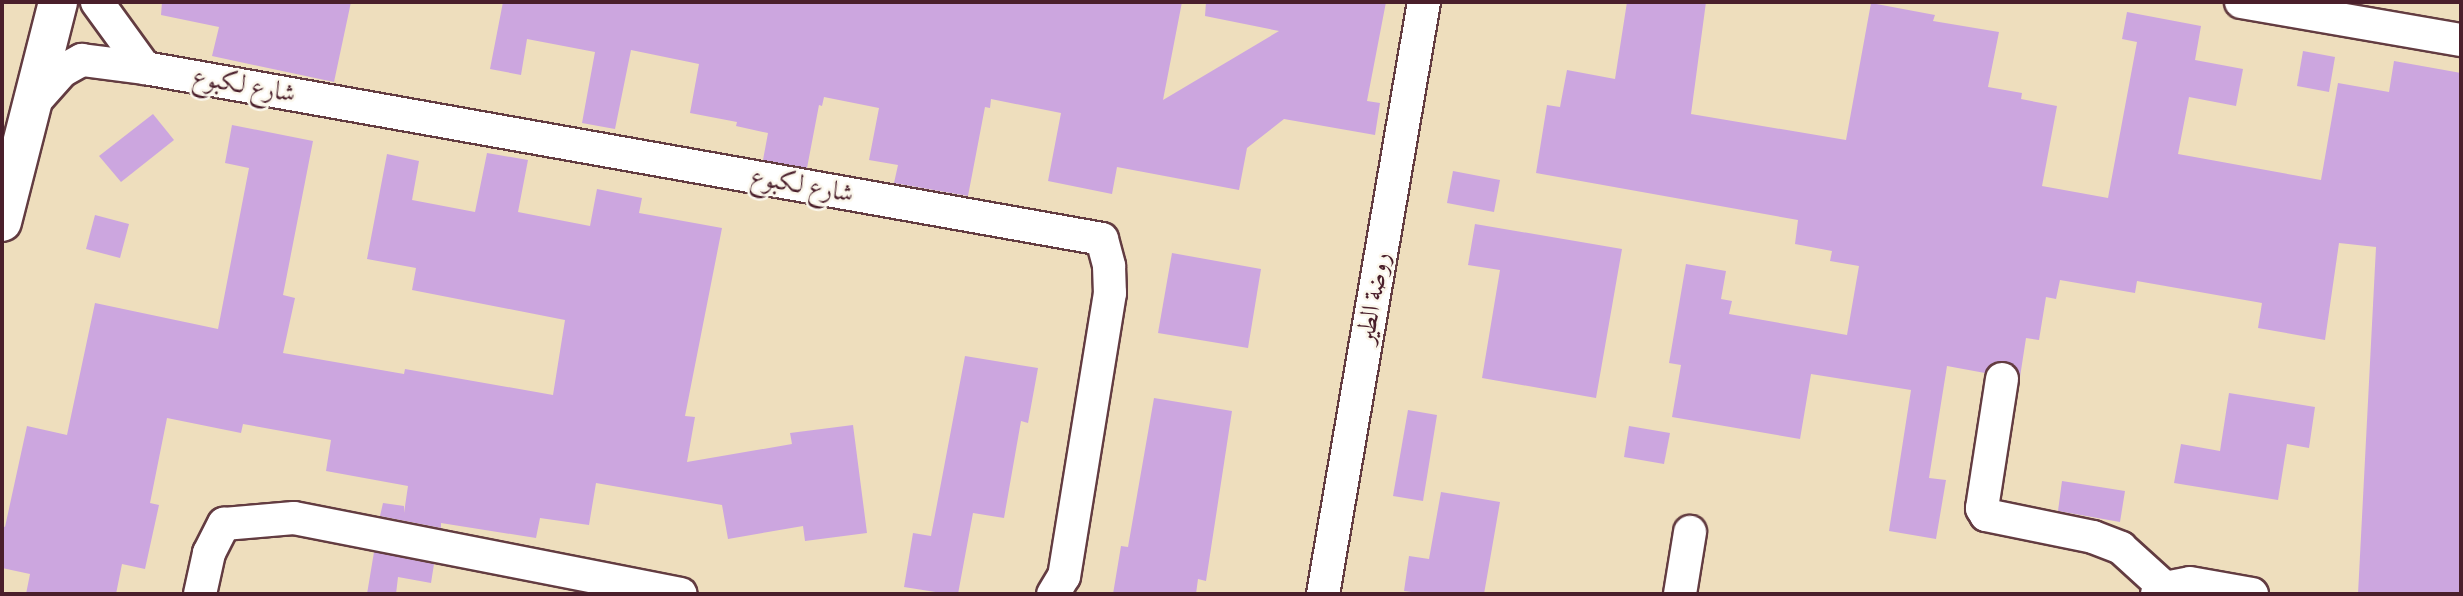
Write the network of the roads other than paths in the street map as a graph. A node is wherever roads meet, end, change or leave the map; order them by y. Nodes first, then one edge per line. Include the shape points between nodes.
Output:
1 (58, 2) edge
2 (97, 2) edge
3 (1424, 2) edge
4 (2241, 2) edge
5 (2461, 40) edge
6 (145, 68) junction
7 (31, 106) junction
8 (2, 222) edge
9 (2003, 379) dead end
10 (1690, 532) dead end
11 (2161, 591) edge
12 (200, 594) edge
13 (681, 594) edge
14 (1053, 594) edge
15 (1323, 594) edge
16 (1680, 594) edge
17 (2252, 594) edge

1 - 7 main road
2 - 6 street
3 - 15 street, روضة الطير
4 - 5 street
6 - 7 street, شارع لكبوع via 82,60 62,72
6 - 14 street, شارع لكبوع via 1102,239 1110,293 1064,576
7 - 8 main road
9 - 11 street via 1982,508 1986,515 2093,537 2121,548
10 - 16 street
11 - 17 street via 2190,583
12 - 13 street via 209,554 224,524 294,517

